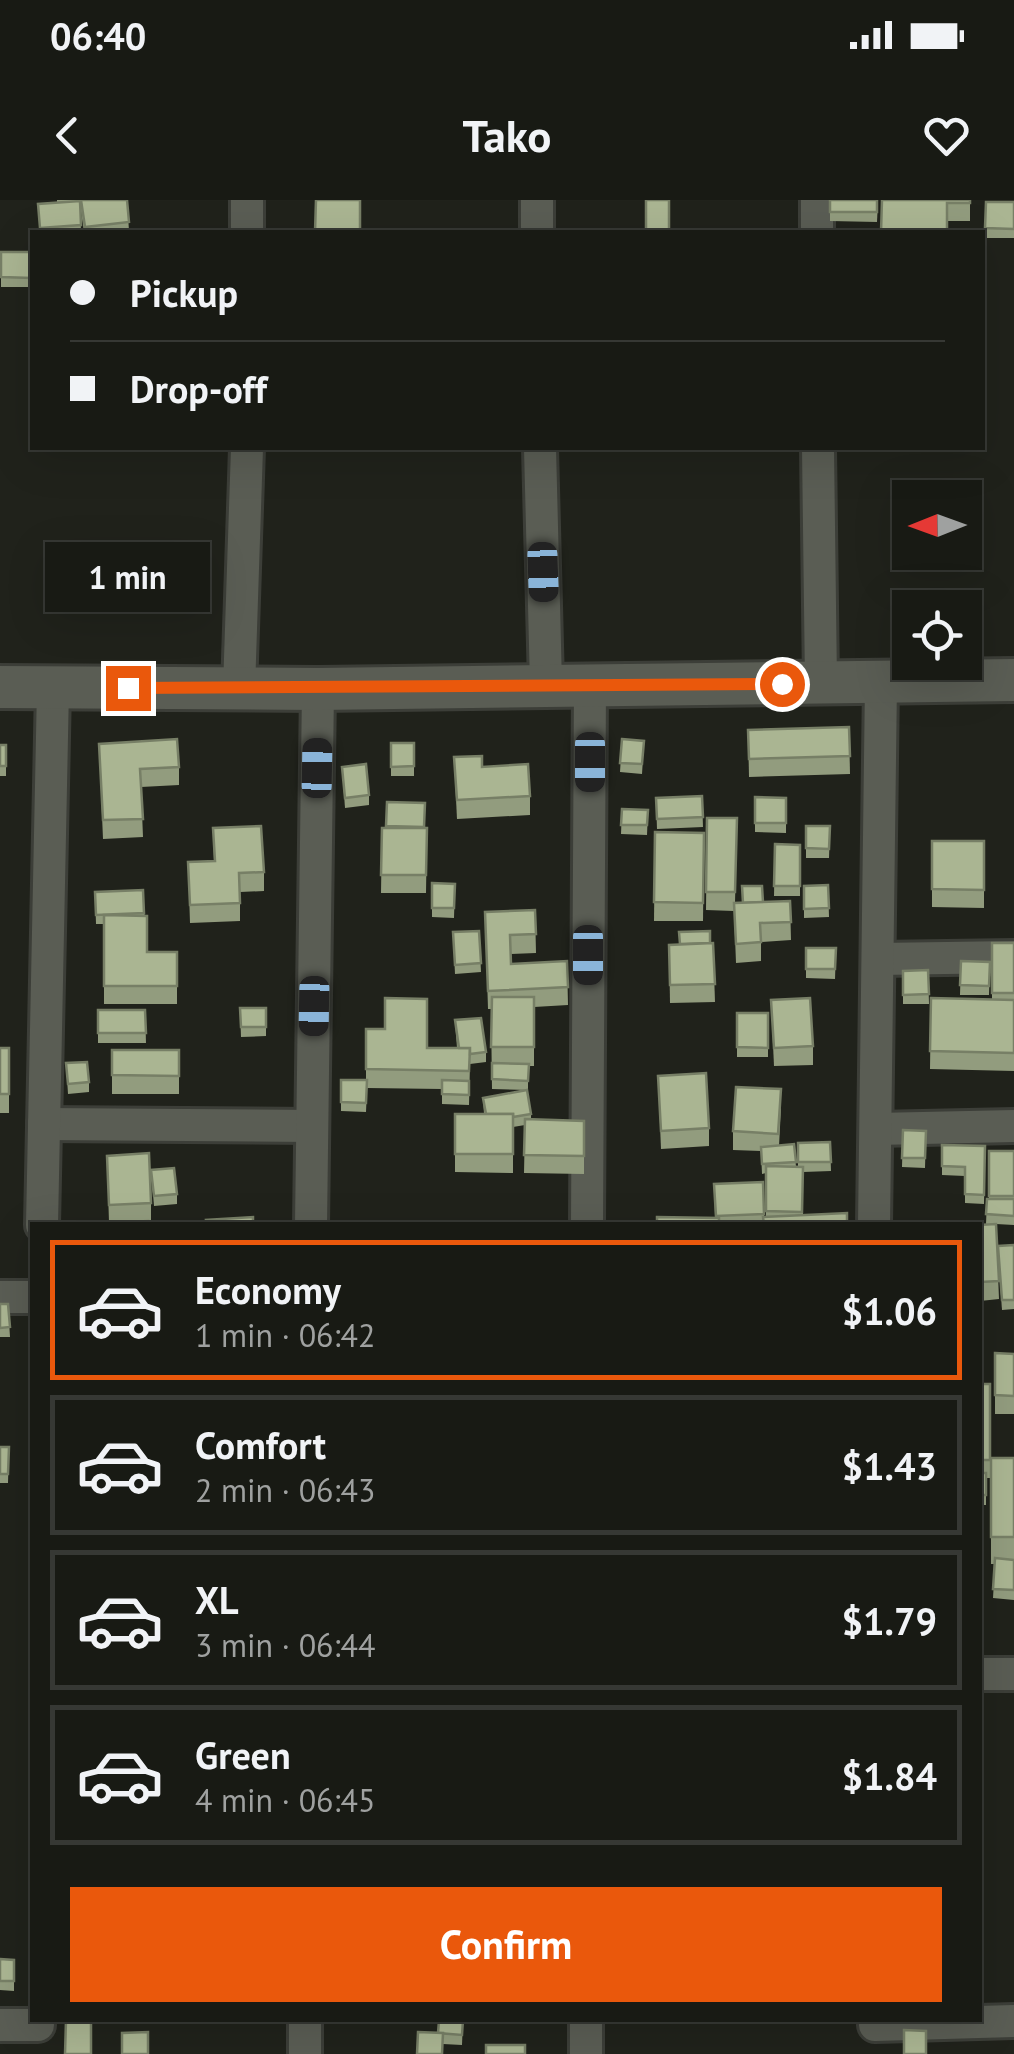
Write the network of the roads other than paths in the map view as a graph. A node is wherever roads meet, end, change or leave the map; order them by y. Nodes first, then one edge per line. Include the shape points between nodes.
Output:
1 (247, 200) edge
2 (537, 200) edge
3 (817, 200) edge
4 (247, 230) edge
5 (537, 230) edge
6 (817, 230) edge
7 (247, 450) edge
8 (540, 450) edge
9 (818, 450) edge
10 (1014, 680) edge
11 (881, 682) junction
12 (821, 683) junction
13 (546, 684) junction
14 (590, 686) junction
15 (0, 687) edge
16 (53, 688) junction
17 (239, 689) junction
18 (318, 689) junction
19 (1014, 957) edge
20 (878, 960) junction
21 (44, 1124) junction
22 (312, 1126) junction
23 (1014, 1126) edge
24 (876, 1129) junction
25 (42, 1222) edge
26 (311, 1222) edge
27 (587, 1222) edge
28 (874, 1222) edge
29 (0, 1297) edge
30 (30, 1297) edge
31 (982, 1674) edge
32 (1014, 1674) edge
33 (1014, 2020) edge
34 (305, 2022) edge
35 (586, 2022) edge
36 (0, 2025) edge
37 (38, 2033) edge
38 (875, 2033) edge
39 (305, 2054) edge
40 (586, 2054) edge

1 - 4 street
2 - 5 street
3 - 6 street
7 - 17 street
8 - 13 street
9 - 12 street
10 - 11 street
11 - 12 street
11 - 20 street
12 - 14 street
13 - 14 street
13 - 18 street
14 - 27 street
15 - 16 street
16 - 17 street
16 - 21 street
17 - 18 street
18 - 22 street
19 - 20 street
20 - 24 street
21 - 22 street
21 - 25 street
22 - 26 street
23 - 24 street
24 - 28 street
29 - 30 street
31 - 32 street
33 - 38 street
34 - 39 street
35 - 40 street
36 - 37 street

